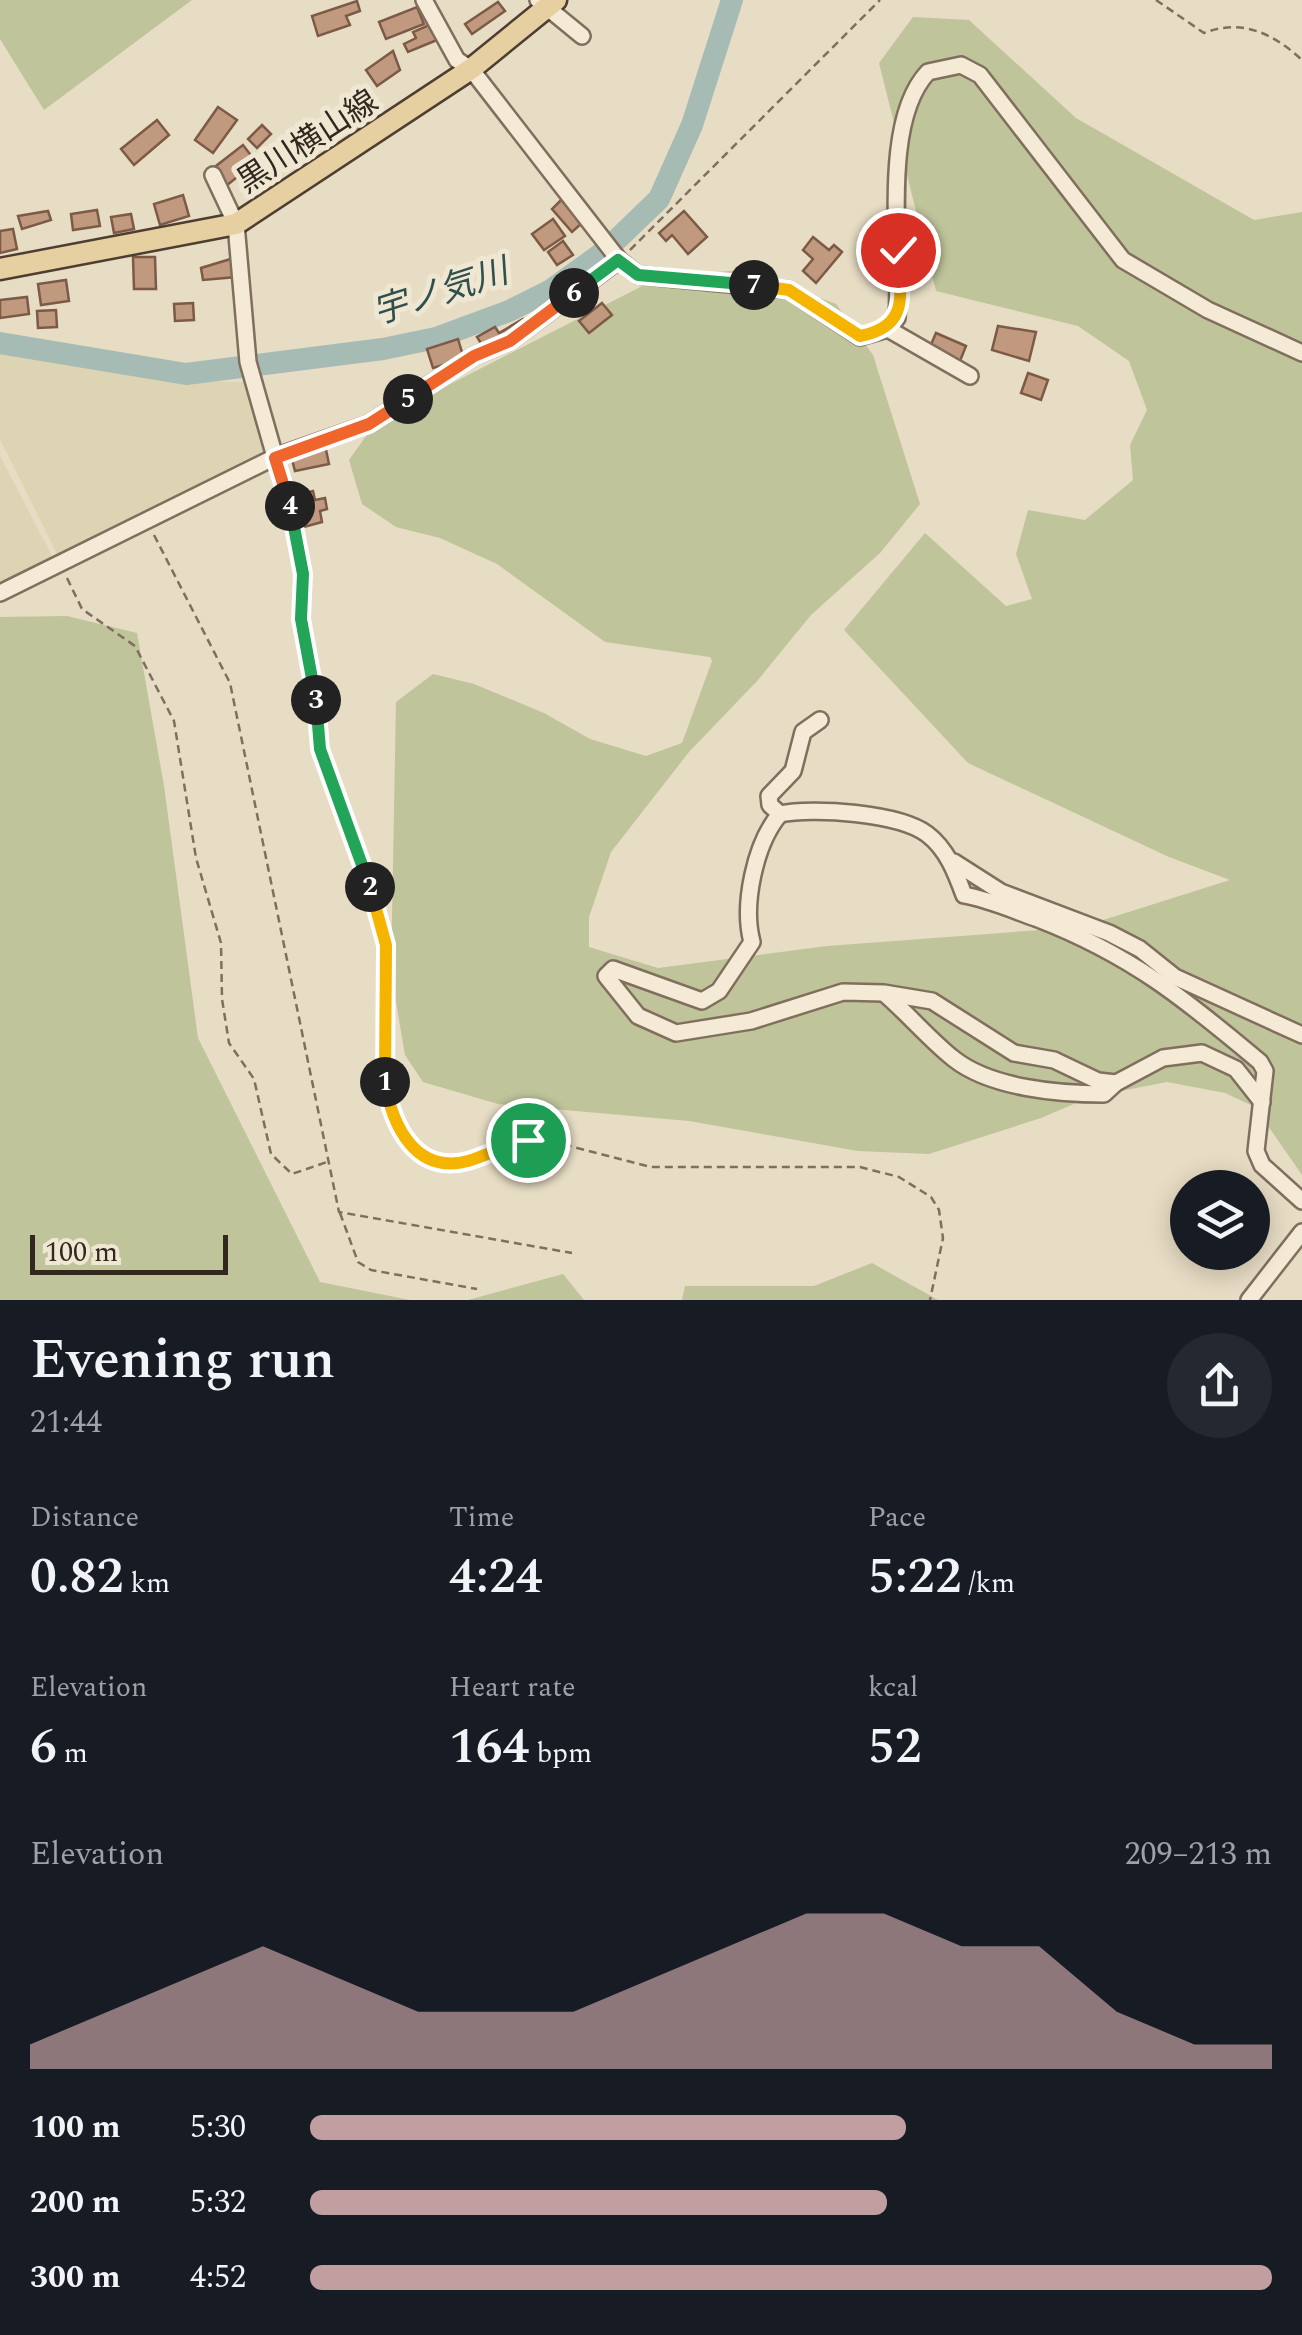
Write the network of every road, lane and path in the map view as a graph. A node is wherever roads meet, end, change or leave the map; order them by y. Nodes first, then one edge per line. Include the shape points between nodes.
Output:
1 (424, 0) edge
2 (880, 0) edge
3 (1156, 0) edge
4 (546, 3) edge
5 (582, 36) dead end
6 (1302, 60) edge
7 (471, 69) junction
8 (214, 175) dead end
9 (236, 224) junction
10 (618, 260) junction
11 (0, 270) edge
12 (888, 329) junction
13 (1302, 353) edge
14 (970, 376) dead end
15 (275, 458) junction
16 (147, 521) junction
17 (60, 564) junction
18 (0, 593) edge
19 (820, 720) dead end
20 (780, 814) junction
21 (948, 857) junction
22 (884, 993) junction
23 (1302, 1035) edge
24 (1116, 1083) junction
25 (1262, 1102) junction
26 (332, 1161) junction
27 (1302, 1201) edge
28 (339, 1212) junction
29 (1302, 1232) edge
30 (572, 1253) dead end
31 (477, 1289) dead end
32 (930, 1300) edge
33 (1249, 1300) edge

1 - 7 street via 457,60
2 - 10 path
3 - 6 path via 1204,33 1221,26 1255,28
4 - 5 street
4 - 7 main road, 黒川横山線
7 - 9 main road, 黒川横山線
7 - 10 street
8 - 9 street
9 - 11 main road, 黒川横山線
9 - 15 street via 249,367
10 - 12 street via 638,275 789,290 860,336
10 - 15 street via 510,341 474,356 369,424
12 - 13 street via 897,318 906,112 928,72 961,65 980,76 1123,260 1208,310
12 - 14 street
15 - 16 street
15 - 32 path via 301,560 301,619 320,749 386,945 383,1066 399,1132 412,1148 451,1164 516,1143 550,1141 651,1166 860,1166 899,1177 939,1210 943,1238
16 - 17 street
16 - 26 path via 230,683
17 - 18 street
17 - 26 path via 82,609 135,646 174,721 196,858 221,944 229,1042 254,1079 271,1154 292,1174
19 - 20 street via 803,732 793,771 769,796
20 - 21 street via 807,808 909,826 926,833
20 - 22 street via 765,831 746,918 752,942 719,992 702,1001 614,968 606,976 638,1016 676,1033 750,1021 843,992
21 - 23 street via 1001,892 1110,934 1176,977
21 - 25 street via 964,895 996,900 1082,934 1194,1006 1260,1062
22 - 24 street via 932,1001 1014,1054 1054,1060
22 - 24 street via 976,1072 1080,1094 1104,1094
24 - 25 street via 1163,1058 1202,1053 1236,1069
25 - 27 street via 1256,1151 1262,1165
26 - 28 path
28 - 30 path
28 - 31 path via 358,1262 371,1270
29 - 33 street

